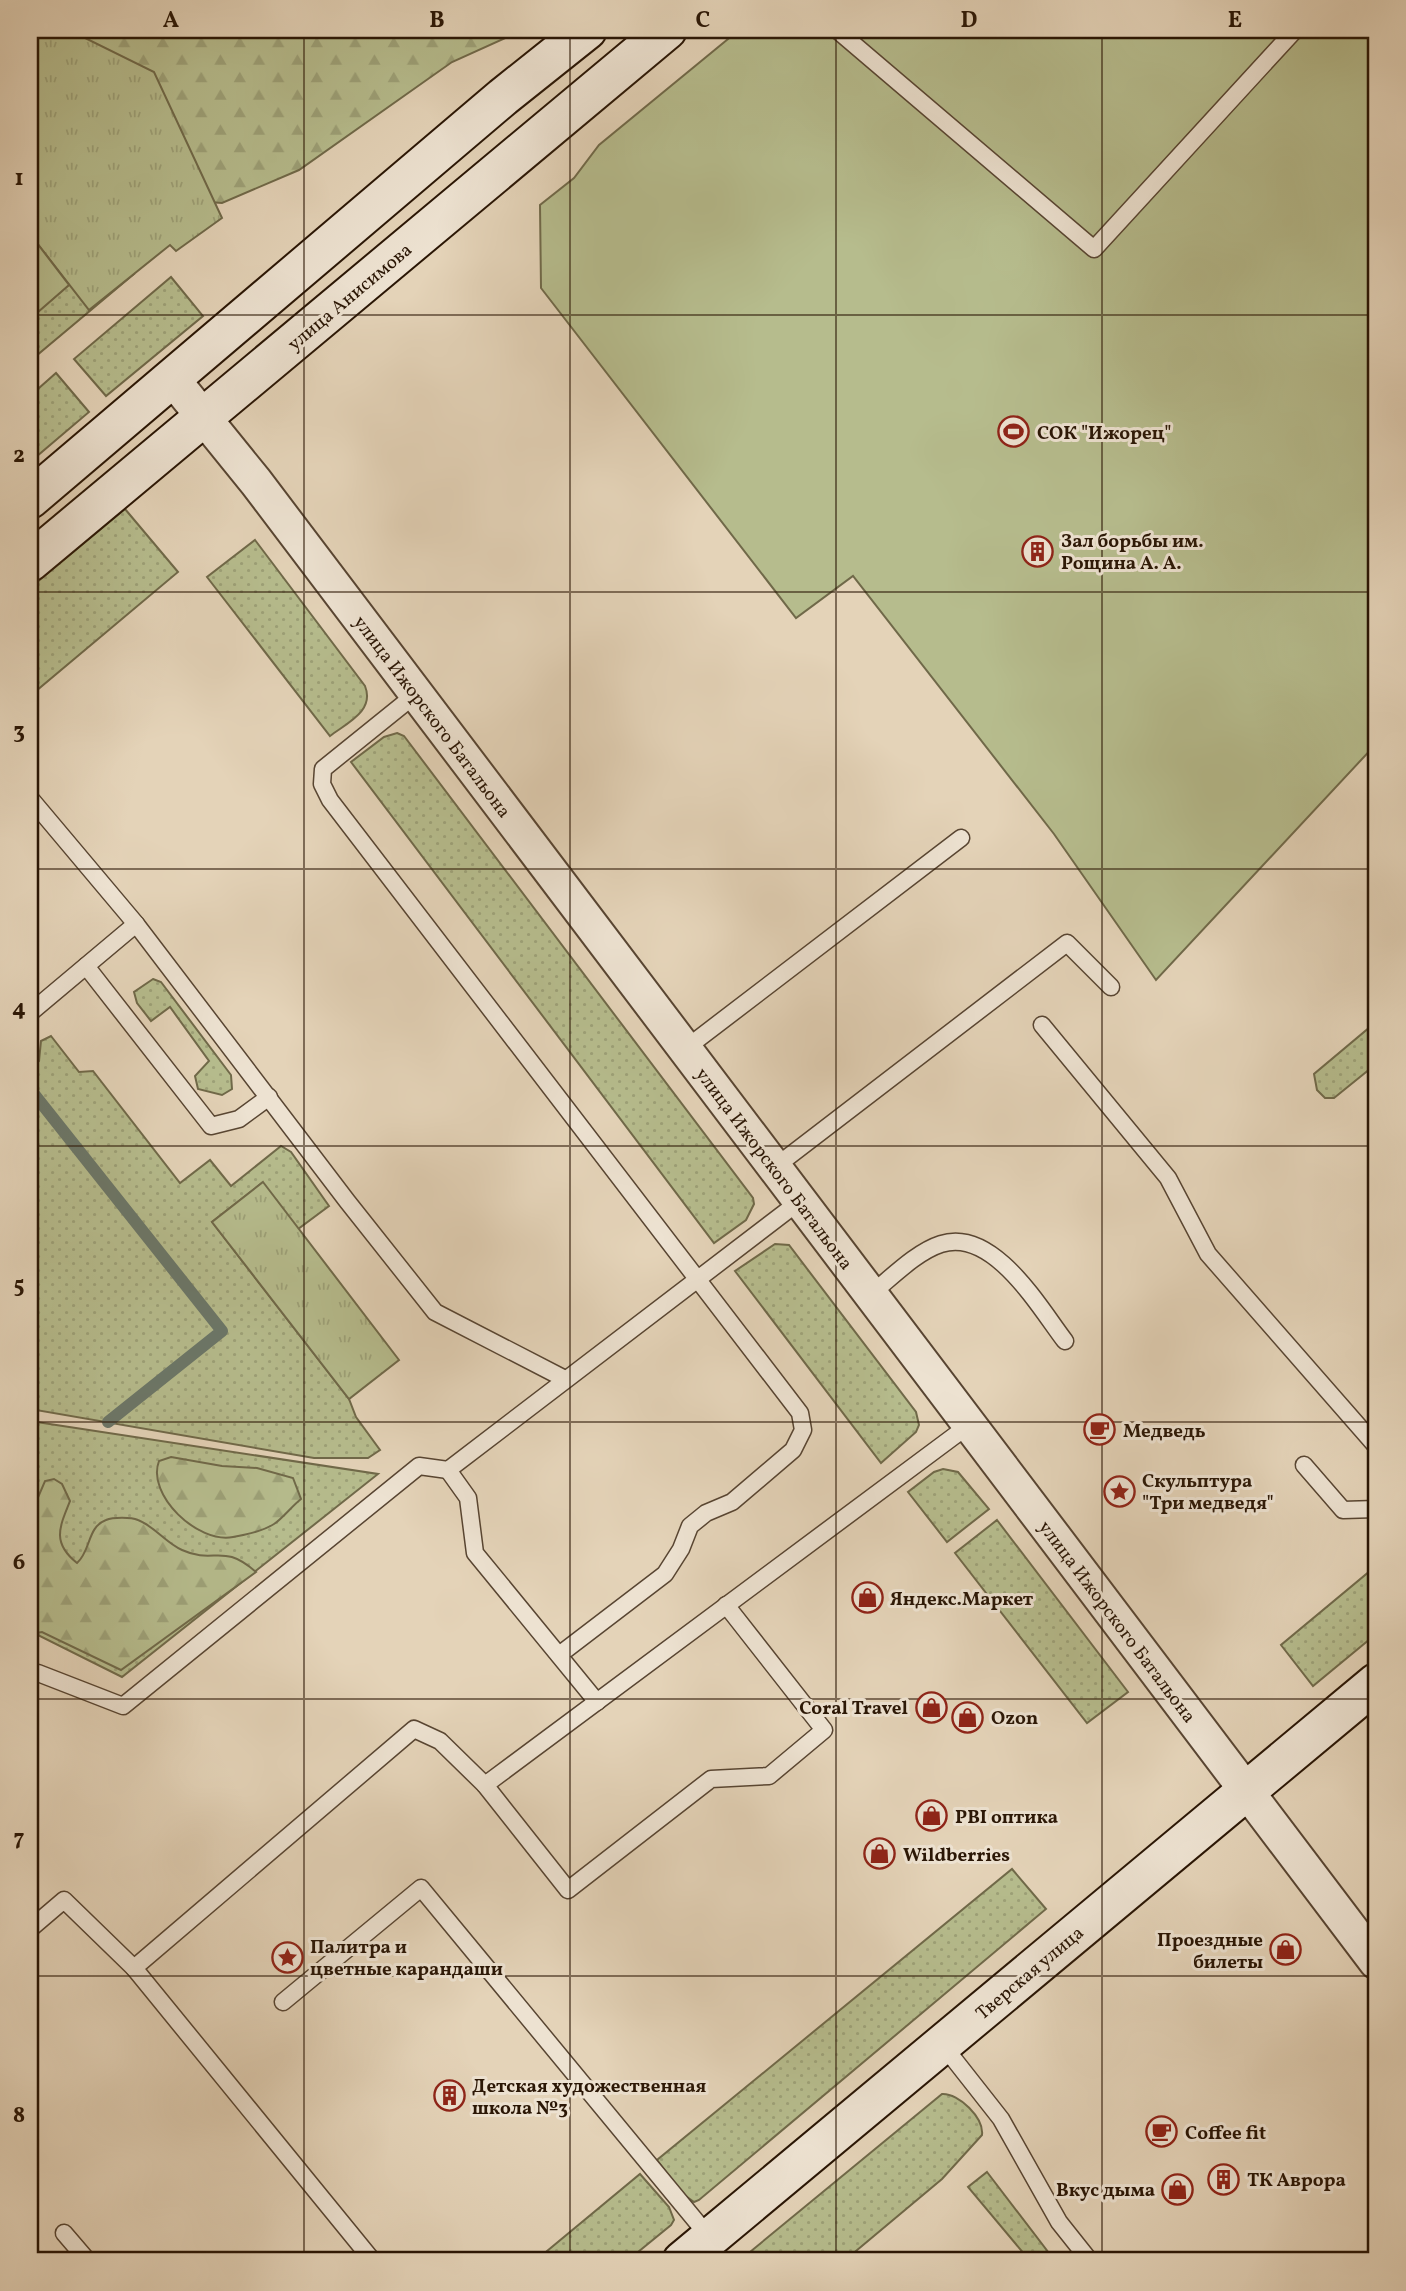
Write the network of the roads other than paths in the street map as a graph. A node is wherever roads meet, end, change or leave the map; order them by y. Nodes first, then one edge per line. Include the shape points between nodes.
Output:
1 (587, 30) edge
2 (667, 30) edge
3 (837, 30) edge
4 (1295, 30) edge
5 (171, 377) junction
6 (204, 418) junction
7 (30, 499) edge
8 (30, 562) edge
9 (416, 694) junction
10 (30, 798) edge
11 (961, 838) dead end
12 (136, 924) junction
13 (86, 966) junction
14 (1111, 987) dead end
15 (30, 1013) edge
16 (1042, 1025) dead end
17 (685, 1049) junction
18 (269, 1097) junction
19 (775, 1167) junction
20 (800, 1201) junction
21 (697, 1281) junction
22 (871, 1294) junction
23 (1065, 1340) dead end
24 (565, 1379) junction
25 (969, 1425) junction
26 (1376, 1446) edge
27 (1304, 1465) dead end
28 (448, 1470) junction
29 (1376, 1509) edge
30 (726, 1605) junction
31 (559, 1655) junction
32 (30, 1674) edge
33 (1376, 1683) edge
34 (597, 1702) junction
35 (485, 1785) junction
36 (1247, 1790) junction
37 (30, 1929) edge
38 (1376, 1962) edge
39 (134, 1968) junction
40 (283, 2002) dead end
41 (942, 2045) junction
42 (64, 2233) dead end
43 (696, 2250) edge
44 (88, 2261) edge
45 (373, 2261) edge
46 (1090, 2261) edge

1 - 5 main road
2 - 6 main road, улица Анисимова
3 - 4 lane via 1094,249
5 - 6 street, улица Ижорского Батальона
5 - 7 main road
6 - 8 main road, улица Анисимова
6 - 9 street, улица Ижорского Батальона
9 - 17 street, улица Ижорского Батальона
9 - 21 lane via 335,757 323,769 322,784
10 - 12 lane
11 - 17 lane
12 - 13 lane
12 - 18 lane
13 - 15 lane
13 - 18 lane via 211,1126 239,1119
14 - 19 lane via 1067,943
16 - 26 lane via 1168,1178 1208,1254
17 - 19 street, улица Ижорского Батальона
18 - 24 lane via 435,1312
19 - 20 street, улица Ижорского Батальона
20 - 21 lane
20 - 22 street, улица Ижорского Батальона
21 - 24 lane
21 - 31 lane via 800,1413 803,1430 793,1450 732,1502 690,1526 665,1574
22 - 23 lane via 926,1252 961,1242 988,1251 1012,1272
22 - 25 street, улица Ижорского Батальона
24 - 28 lane
25 - 30 lane
25 - 36 street, улица Ижорского Батальона
27 - 29 lane via 1343,1510
28 - 31 lane via 468,1498 475,1553
28 - 32 lane via 419,1466 123,1706 38,1673
30 - 34 lane
30 - 35 lane via 824,1730 769,1776 711,1779 568,1890
31 - 34 lane
33 - 36 main road, Тверская улица
34 - 35 lane
35 - 39 lane via 440,1741 414,1729
36 - 38 street, улица Ижорского Батальона
36 - 41 main road, Тверская улица
37 - 39 lane via 64,1900
39 - 45 lane
40 - 43 lane via 421,1888
41 - 43 main road, Тверская улица
41 - 46 lane via 1001,2119 1059,2222
42 - 44 lane

